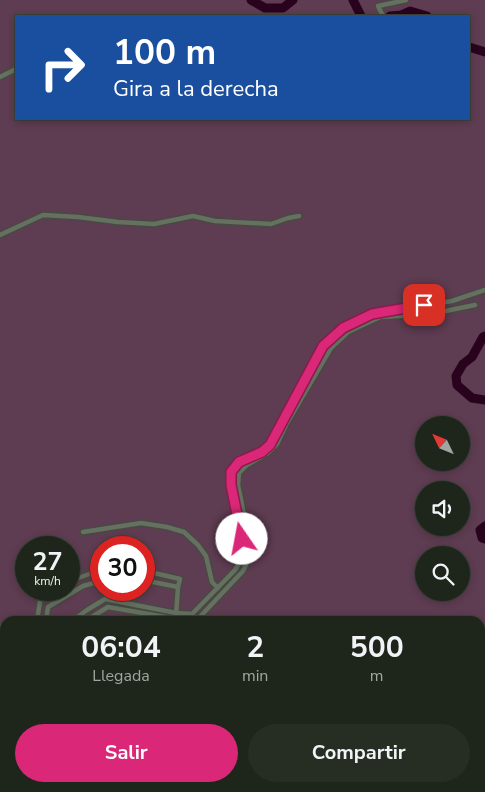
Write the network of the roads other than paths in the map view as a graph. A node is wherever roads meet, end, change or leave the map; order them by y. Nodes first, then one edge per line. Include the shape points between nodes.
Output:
1 (406, 0) edge
2 (382, 15) edge
3 (15, 70) edge
4 (0, 77) edge
5 (299, 216) dead end
6 (0, 235) edge
7 (485, 290) edge
8 (475, 305) dead end
9 (83, 532) dead end
10 (155, 573) edge
11 (155, 582) edge
12 (90, 584) edge
13 (178, 587) junction
14 (218, 588) junction
15 (223, 592) junction
16 (40, 601) edge
17 (87, 610) junction
18 (176, 613) junction
19 (38, 616) edge
20 (47, 616) edge
21 (79, 616) edge
22 (91, 616) edge
23 (97, 616) edge
24 (160, 616) edge
25 (176, 616) edge
26 (200, 616) edge

1 - 2 street via 378,6
3 - 4 street
5 - 6 street via 271,224 215,221 193,216 154,224 43,215
7 - 14 street via 452,300 372,314 343,328 323,346 270,445 239,462 231,472 244,555
8 - 15 street via 431,314 380,317 348,332 331,348 277,444 239,473 238,485 251,555 243,571
9 - 14 street via 141,523 184,532 206,556 212,582
10 - 13 street via 180,579
11 - 13 street
12 - 20 street via 48,607
13 - 18 street
14 - 15 street
14 - 18 street via 192,614
15 - 26 street
16 - 19 street
17 - 18 street via 105,599
17 - 21 street
17 - 22 street
18 - 25 street
23 - 24 street via 108,607

